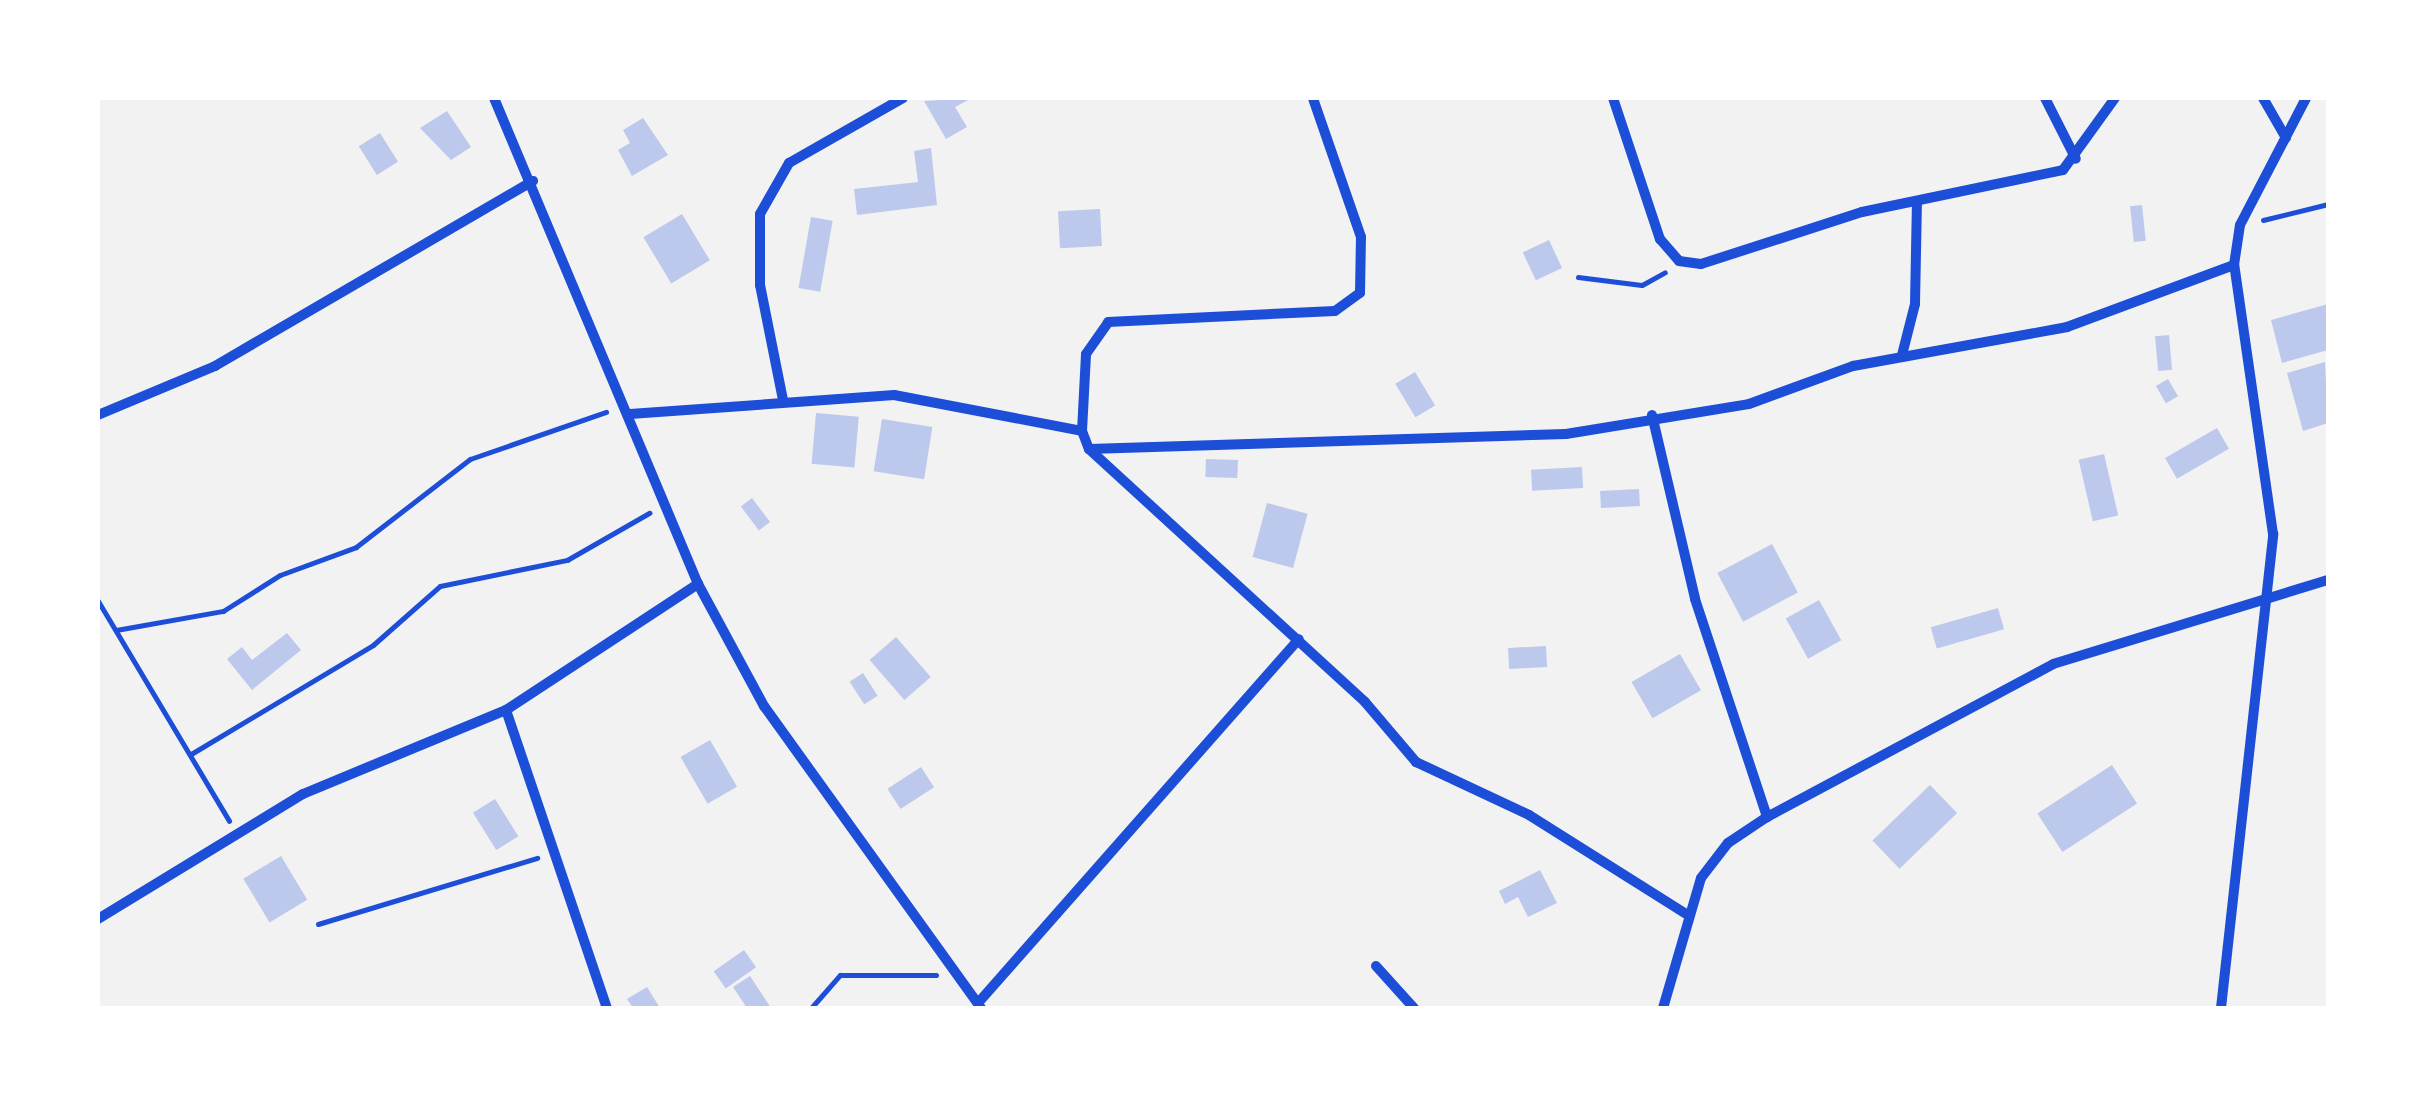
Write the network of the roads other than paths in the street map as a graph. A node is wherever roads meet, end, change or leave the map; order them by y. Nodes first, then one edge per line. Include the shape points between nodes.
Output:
1 (494, 98) edge
2 (903, 98) edge
3 (1313, 98) edge
4 (1612, 98) edge
5 (2044, 98) edge
6 (2115, 98) edge
7 (2263, 98) edge
8 (2306, 98) edge
9 (2286, 138) junction
10 (2076, 159) junction
11 (533, 181) junction
12 (1917, 204) junction
13 (2234, 265) junction
14 (1902, 355) junction
15 (783, 400) junction
16 (629, 410) junction
17 (98, 415) edge
18 (1652, 415) junction
19 (1082, 431) junction
20 (1090, 449) junction
21 (2328, 580) edge
22 (698, 584) junction
23 (2271, 596) junction
24 (1299, 639) junction
25 (506, 710) junction
26 (1766, 817) junction
27 (1686, 914) junction
28 (98, 919) edge
29 (1376, 966) dead end
30 (979, 1006) edge
31 (607, 1008) edge
32 (1414, 1008) edge
33 (1663, 1008) edge
34 (2221, 1008) edge

1 - 11 street
2 - 15 street via 789,163 767,197 760,285
3 - 19 street via 1360,238 1360,293 1318,312 1108,322 1086,354
4 - 12 street via 1660,239 1679,261 1722,263 1862,212
5 - 10 street
6 - 10 street
7 - 9 street
8 - 9 street
9 - 13 street via 2240,225
10 - 12 street via 2046,176
11 - 16 street
11 - 17 street via 215,366
12 - 14 street via 1915,304
13 - 14 street via 2067,327
13 - 23 street via 2268,472
14 - 18 street via 1748,404
15 - 16 street
15 - 19 street via 943,399
16 - 22 street
18 - 20 street via 1566,434
18 - 26 street via 1695,599
19 - 20 street
20 - 24 street
21 - 23 street
22 - 25 street
22 - 30 street via 764,706
23 - 26 street via 2053,664
23 - 34 street
24 - 27 street via 1416,762 1529,815
24 - 30 street
25 - 28 street via 341,776
25 - 31 street via 560,852
26 - 27 street via 1728,843
27 - 33 street
29 - 32 street

